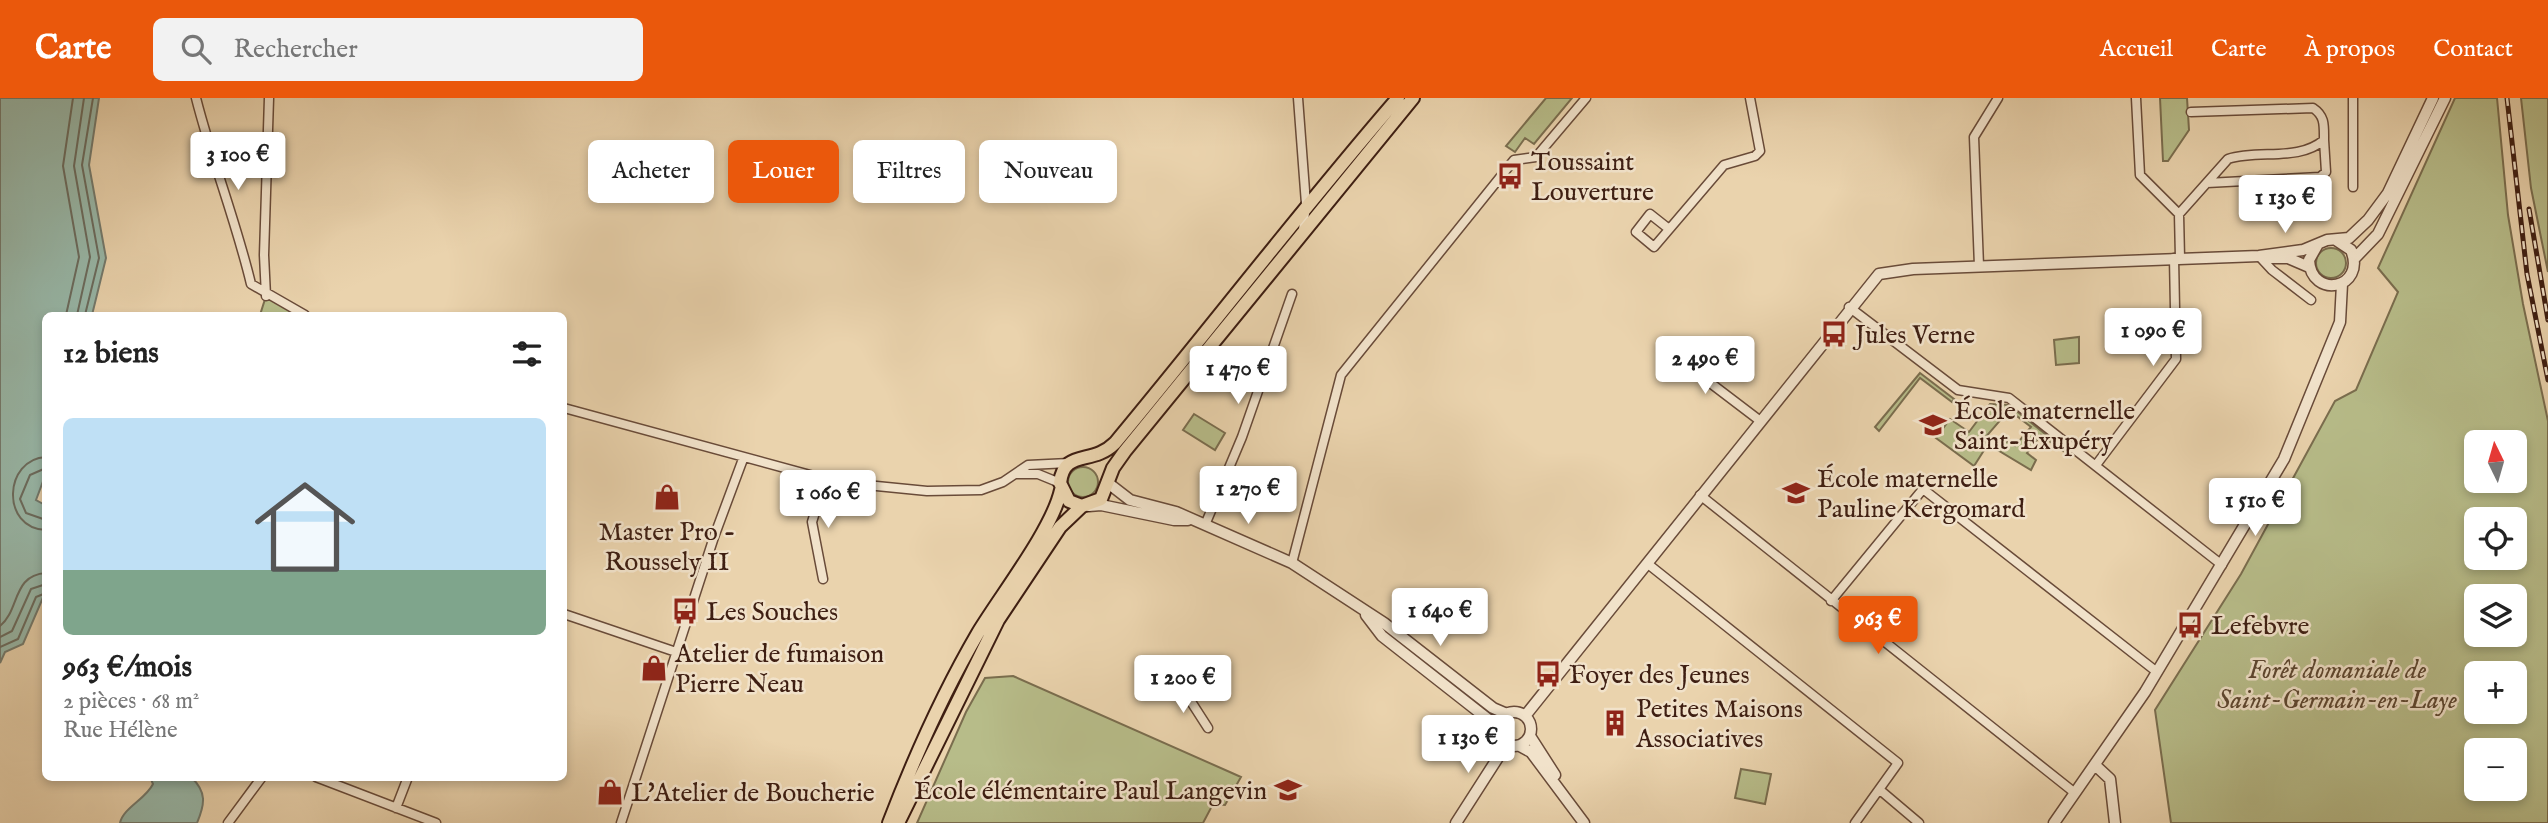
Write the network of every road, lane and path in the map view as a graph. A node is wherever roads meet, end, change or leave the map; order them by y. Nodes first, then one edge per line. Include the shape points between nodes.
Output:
1 (196, 98) edge
2 (269, 98) edge
3 (1297, 98) edge
4 (1398, 98) edge
5 (1413, 98) edge
6 (1586, 98) edge
7 (1750, 98) edge
8 (1998, 98) edge
9 (2136, 98) edge
10 (2353, 98) edge
11 (2432, 98) edge
12 (2445, 98) edge
13 (2191, 112) dead end
14 (2324, 140) junction
15 (2207, 183) junction
16 (2353, 187) dead end
17 (1306, 204) junction
18 (2179, 215) junction
19 (1669, 229) dead end
20 (1303, 233) junction
21 (2336, 239) junction
22 (2319, 243) junction
23 (2259, 256) junction
24 (2177, 258) junction
25 (2355, 258) junction
26 (1979, 266) junction
27 (2309, 267) junction
28 (2342, 284) junction
29 (1292, 294) dead end
30 (267, 296) junction
31 (2311, 300) dead end
32 (1850, 307) junction
33 (299, 312) edge
34 (1667, 350) dead end
35 (567, 409) edge
36 (1759, 420) junction
37 (743, 459) junction
38 (1091, 459) junction
39 (1069, 463) junction
40 (2096, 465) junction
41 (1016, 474) junction
42 (825, 480) junction
43 (1108, 482) junction
44 (1060, 486) junction
45 (1700, 495) junction
46 (1085, 506) junction
47 (1191, 520) junction
48 (1205, 525) junction
49 (1292, 563) junction
50 (1648, 564) junction
51 (2222, 565) junction
52 (823, 579) dead end
53 (1831, 601) junction
54 (1359, 607) junction
55 (567, 615) edge
56 (678, 653) junction
57 (2157, 672) junction
58 (1181, 686) dead end
59 (1507, 714) junction
60 (1525, 716) junction
61 (1497, 727) junction
62 (1208, 728) dead end
63 (1530, 736) junction
64 (1506, 745) junction
65 (1520, 746) junction
66 (2095, 765) junction
67 (259, 781) edge
68 (326, 781) edge
69 (406, 781) edge
70 (1558, 786) junction
71 (1880, 790) junction
72 (2075, 793) junction
73 (396, 808) junction
74 (228, 823) edge
75 (436, 823) edge
76 (621, 823) edge
77 (889, 823) edge
78 (898, 823) edge
79 (1456, 823) edge
80 (1584, 823) edge
81 (1855, 823) edge
82 (1919, 823) edge
83 (2054, 823) edge
84 (2115, 823) edge

1 - 30 street via 251,284
2 - 30 street
3 - 17 street
4 - 17 main road
5 - 20 main road
6 - 49 street via 1536,157 1514,160 1340,375
7 - 19 street via 1760,151 1724,164
8 - 26 street via 1973,137
9 - 18 street via 2140,175
10 - 16 street
11 - 21 street via 2388,193 2349,238
12 - 25 street via 2378,234
13 - 14 street via 2313,108 2321,114
14 - 15 street via 2315,148 2228,159
14 - 15 street via 2326,172 2320,177
15 - 18 street
17 - 20 street
17 - 38 main road via 1115,443
18 - 24 street
20 - 43 main road via 1125,451
21 - 22 street
21 - 25 street via 2345,243
22 - 23 street
22 - 27 street
23 - 24 street
23 - 27 street via 2288,258
23 - 31 street
24 - 26 street
24 - 40 street via 2176,359
25 - 28 street via 2354,270
26 - 32 street via 1885,271
27 - 28 street via 2322,283
28 - 51 street via 2340,322 2301,420 2284,459
29 - 48 street via 1242,437
30 - 33 street
32 - 36 street
32 - 40 street via 1958,390 2009,398
34 - 36 street
35 - 37 street
36 - 45 street
37 - 42 street
37 - 56 street
38 - 39 main road
38 - 43 main road via 1103,466
39 - 41 street via 1028,465
39 - 44 main road
40 - 51 street
41 - 42 street via 981,490 926,491
41 - 44 street via 1038,474
42 - 52 street via 812,522
43 - 46 main road via 1101,499
43 - 47 street via 1129,500
44 - 46 main road via 1069,501
44 - 77 main road via 1050,520 952,680
45 - 50 street
45 - 53 street
46 - 47 street
46 - 78 main road via 1060,527 998,620
47 - 48 street
48 - 49 street
49 - 54 street
50 - 60 street
50 - 71 street via 1898,763
51 - 57 street
53 - 57 street via 1923,489
53 - 72 street
54 - 59 street
54 - 61 street via 1382,636
55 - 56 street
56 - 76 street
57 - 66 street
58 - 62 street
59 - 60 street
59 - 61 street
60 - 63 street via 1531,724
61 - 64 street
63 - 65 street
63 - 70 street
64 - 65 street
64 - 79 street
65 - 70 street via 1531,752
66 - 72 street
66 - 84 street via 2110,779
67 - 74 street
68 - 73 street
69 - 73 street
70 - 80 street
71 - 81 street
71 - 82 street
72 - 83 street
73 - 75 street

